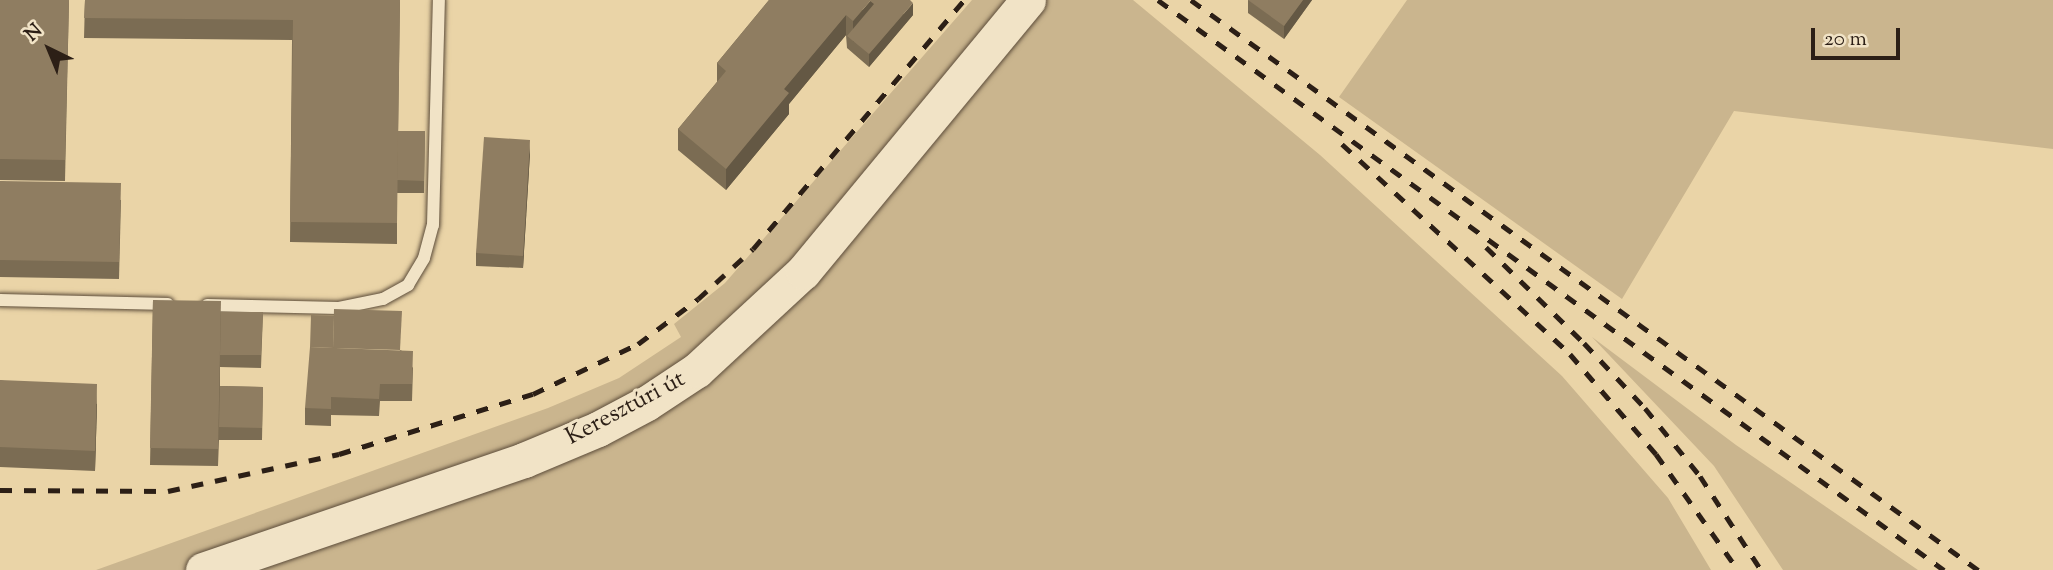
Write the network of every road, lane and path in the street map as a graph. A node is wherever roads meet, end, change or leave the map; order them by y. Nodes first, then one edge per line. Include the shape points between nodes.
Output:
1 (439, 0) edge
2 (1028, 0) edge
3 (0, 300) edge
4 (203, 570) edge

1 - 3 lane via 433,225 424,258 408,285 383,299 339,309
2 - 4 main road, Keresztúri út via 803,272 697,370 598,429 524,460

